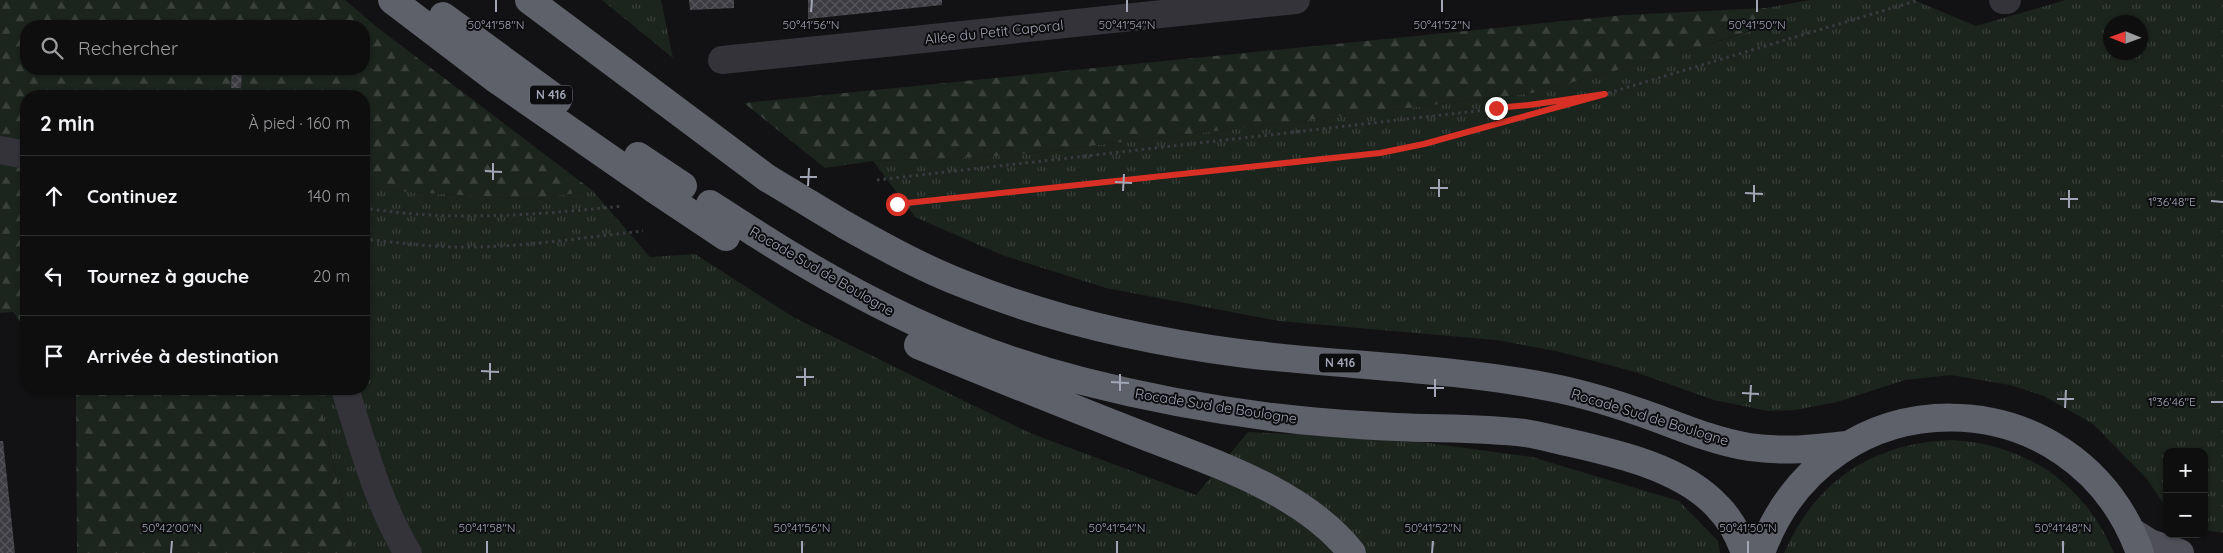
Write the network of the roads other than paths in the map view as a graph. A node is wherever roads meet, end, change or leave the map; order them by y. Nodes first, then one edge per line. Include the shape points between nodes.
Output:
1 (392, 0) edge
2 (422, 0) edge
3 (529, 0) edge
4 (1296, 0) edge
5 (2003, 0) edge
6 (2007, 0) edge
7 (722, 60) dead end
8 (0, 150) edge
9 (20, 154) edge
10 (347, 395) edge
11 (1847, 445) junction
12 (2136, 542) edge
13 (408, 553) edge
14 (1352, 553) edge
15 (1745, 553) edge
16 (1761, 553) edge
17 (2180, 553) edge

1 - 14 highway, bridge via 505,85 654,189 823,298 900,337 1189,454 1287,498 1321,521
2 - 15 highway, Rocade Sud de Boulogne / N 416, bridge via 558,100 683,186 845,288 897,314 997,355 1061,376 1172,401 1274,417 1527,433 1588,447 1643,463 1684,481 1717,505 1734,528
3 - 11 highway, Rocade Sud de Boulogne / N 416, bridge via 767,178 897,254 967,286 1026,306 1176,343 1550,387 1602,400 1747,447 1781,450
4 - 7 street, Allée du Petit Caporal
5 - 6 street
8 - 9 street
10 - 13 street via 378,491
11 - 12 highway via 1887,427 1930,418 1973,418 2016,427 2055,446 2078,463 2109,494
11 - 16 highway via 1824,462 1794,492 1772,527
12 - 17 main road

